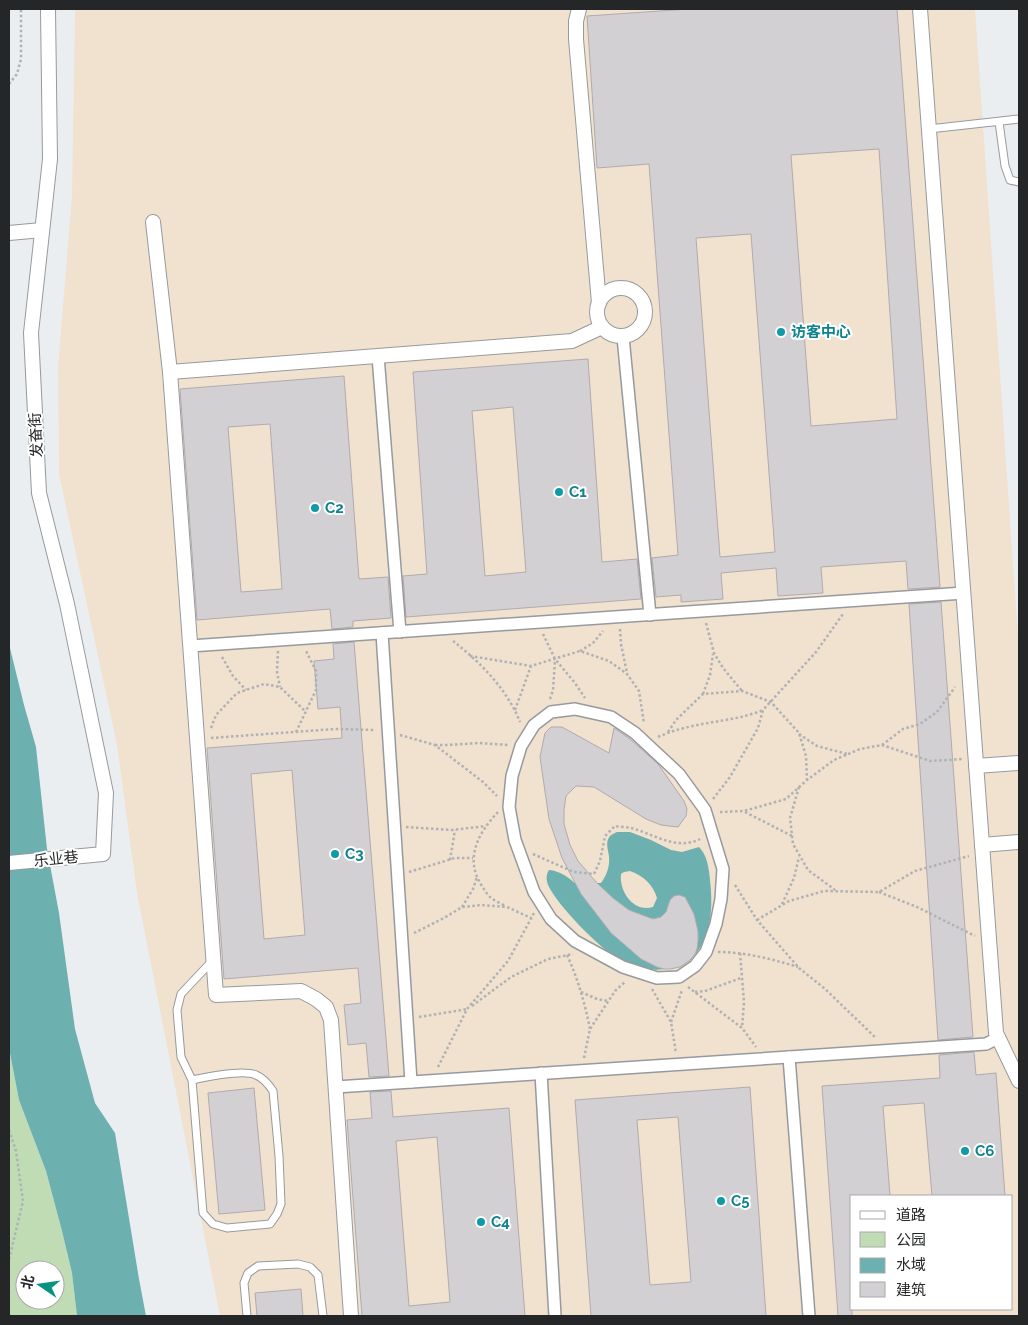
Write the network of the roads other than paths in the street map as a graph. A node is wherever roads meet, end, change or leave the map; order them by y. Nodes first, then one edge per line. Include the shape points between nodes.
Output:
1 (48, 9) edge
2 (579, 9) edge
3 (920, 9) edge
4 (1019, 119) edge
5 (999, 122) junction
6 (930, 129) junction
7 (1019, 182) edge
8 (153, 222) dead end
9 (42, 230) junction
10 (9, 233) edge
11 (598, 303) junction
12 (602, 327) junction
13 (623, 337) junction
14 (378, 356) junction
15 (170, 372) junction
16 (964, 593) junction
17 (650, 615) junction
18 (400, 632) junction
19 (382, 633) junction
20 (190, 646) junction
21 (976, 762) junction
22 (1019, 764) edge
23 (1019, 842) edge
24 (982, 849) junction
25 (103, 854) joint
26 (9, 863) edge
27 (213, 959) junction
28 (637, 972) joint
29 (998, 1038) junction
30 (789, 1057) junction
31 (540, 1074) junction
32 (192, 1080) junction
33 (1019, 1081) edge
34 (411, 1082) junction
35 (336, 1087) junction
36 (247, 1316) edge
37 (323, 1316) edge
38 (351, 1316) edge
39 (555, 1316) edge
40 (809, 1316) edge

1 - 9 street, 发奋街 via 50,159
2 - 11 street via 576,39
3 - 6 street
4 - 5 lane
5 - 6 lane
5 - 7 lane via 1005,166 1010,180
6 - 16 street
8 - 15 street
9 - 10 street
9 - 25 street, 发奋街 via 31,333 39,493 67,604 106,794
11 - 12 street via 598,320
11 - 13 street via 603,296 618,288 626,288 640,296 646,311 645,318 637,331
12 - 13 street via 608,333
12 - 14 street via 572,341
13 - 17 street
14 - 15 street
14 - 18 street
15 - 20 street
16 - 17 street
16 - 21 street
17 - 18 street
18 - 19 street
19 - 20 street
19 - 34 street
20 - 27 street
21 - 22 street
21 - 24 street
23 - 24 street
24 - 29 street
25 - 26 street, 乐业巷
27 - 32 lane via 181,994 177,1010 182,1057
27 - 35 street via 216,995 301,991 326,1007 331,1020
28 - 28 street via 657,978 678,977 695,966 706,952 722,899 722,869 705,811 679,774 635,733 611,717 576,709 551,712 534,725 523,742 512,776 507,806 515,840 534,892 551,919 575,941
29 - 30 street via 986,1044
29 - 33 street
30 - 31 street
30 - 40 street
31 - 34 street
31 - 39 street
32 - 32 lane via 203,1213 213,1224 227,1228 270,1224 281,1204 273,1092 268,1083 256,1074
34 - 35 street
35 - 38 street
36 - 37 lane via 244,1283 248,1273 258,1266 298,1264 310,1267 318,1275

